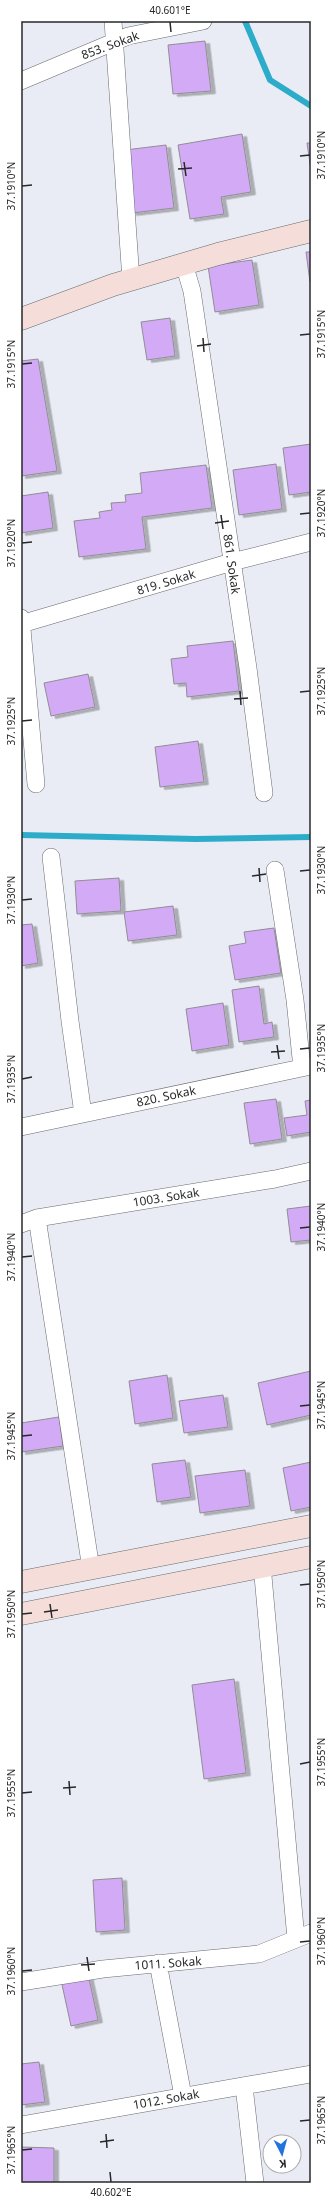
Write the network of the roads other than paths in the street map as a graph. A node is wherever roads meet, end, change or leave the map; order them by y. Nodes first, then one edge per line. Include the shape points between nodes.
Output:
1 (113, 21) edge
2 (203, 21) edge
3 (114, 42) junction
4 (21, 81) edge
5 (311, 231) edge
6 (184, 264) junction
7 (131, 280) junction
8 (21, 319) edge
9 (311, 542) edge
10 (232, 562) junction
11 (21, 622) edge
12 (36, 784) dead end
13 (264, 794) dead end
14 (51, 856) dead end
15 (275, 870) dead end
16 (306, 1067) edge
17 (83, 1114) junction
18 (21, 1127) edge
19 (311, 1171) edge
20 (37, 1218) junction
21 (21, 1224) edge
22 (311, 1526) edge
23 (311, 1557) edge
24 (262, 1565) junction
25 (90, 1569) junction
26 (21, 1582) edge
27 (21, 1614) edge
28 (304, 1936) edge
29 (158, 1963) junction
30 (21, 1982) edge
31 (311, 2074) edge
32 (244, 2086) junction
33 (182, 2096) junction
34 (21, 2125) edge
35 (255, 2183) edge

1 - 3 street
2 - 3 street, 853. Sokak via 128,36
3 - 4 street, 853. Sokak
3 - 7 street
5 - 6 street
6 - 7 street
6 - 10 street, 861. Sokak via 192,291
7 - 8 street
9 - 10 street, 819. Sokak
10 - 11 street, 819. Sokak
10 - 13 street, 861. Sokak
11 - 12 street
14 - 17 street
15 - 16 street
16 - 17 street, 820. Sokak
17 - 18 street, 820. Sokak
19 - 20 street, 1003. Sokak
20 - 21 street, 1003. Sokak
20 - 25 street
22 - 25 street
23 - 24 street
24 - 27 street
24 - 28 street
25 - 26 street
28 - 29 street, 1011. Sokak via 259,1954 196,1962
29 - 30 street, 1011. Sokak
29 - 33 street
31 - 32 street, 1012. Sokak
32 - 33 street, 1012. Sokak
32 - 35 street
33 - 34 street, 1012. Sokak

